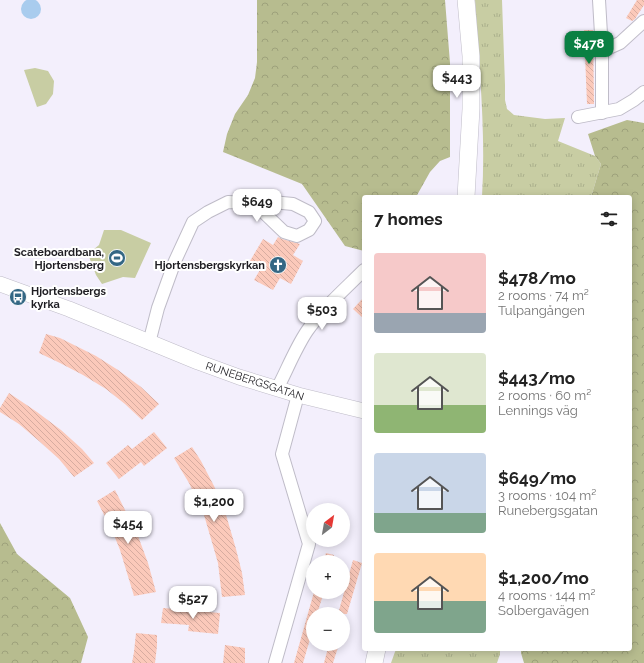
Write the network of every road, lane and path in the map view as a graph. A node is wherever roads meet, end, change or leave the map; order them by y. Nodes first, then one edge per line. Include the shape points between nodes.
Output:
1 (466, 0) edge
2 (599, 0) edge
3 (644, 21) edge
4 (602, 51) junction
5 (644, 92) edge
6 (602, 113) junction
7 (578, 117) dead end
8 (466, 195) edge
9 (247, 203) junction
10 (362, 272) edge
11 (0, 284) edge
12 (149, 343) junction
13 (277, 389) junction
14 (298, 395) junction
15 (362, 411) edge
16 (377, 651) edge
17 (275, 663) edge
18 (374, 663) edge

1 - 8 main road via 471,56
2 - 4 street
3 - 4 street via 620,43
4 - 6 street
5 - 6 street via 619,109
6 - 7 street
9 - 9 street via 257,206 284,232 297,236 309,230 315,221 309,212 293,204
9 - 12 street via 228,202 192,222 158,308
10 - 13 street via 324,309 306,332
11 - 12 street, RUNEBERGSGATAN via 102,322
12 - 13 street, RUNEBERGSGATAN
13 - 14 street, RUNEBERGSGATAN
14 - 15 street, RUNEBERGSGATAN
14 - 17 street via 282,454 309,544
16 - 18 main road

